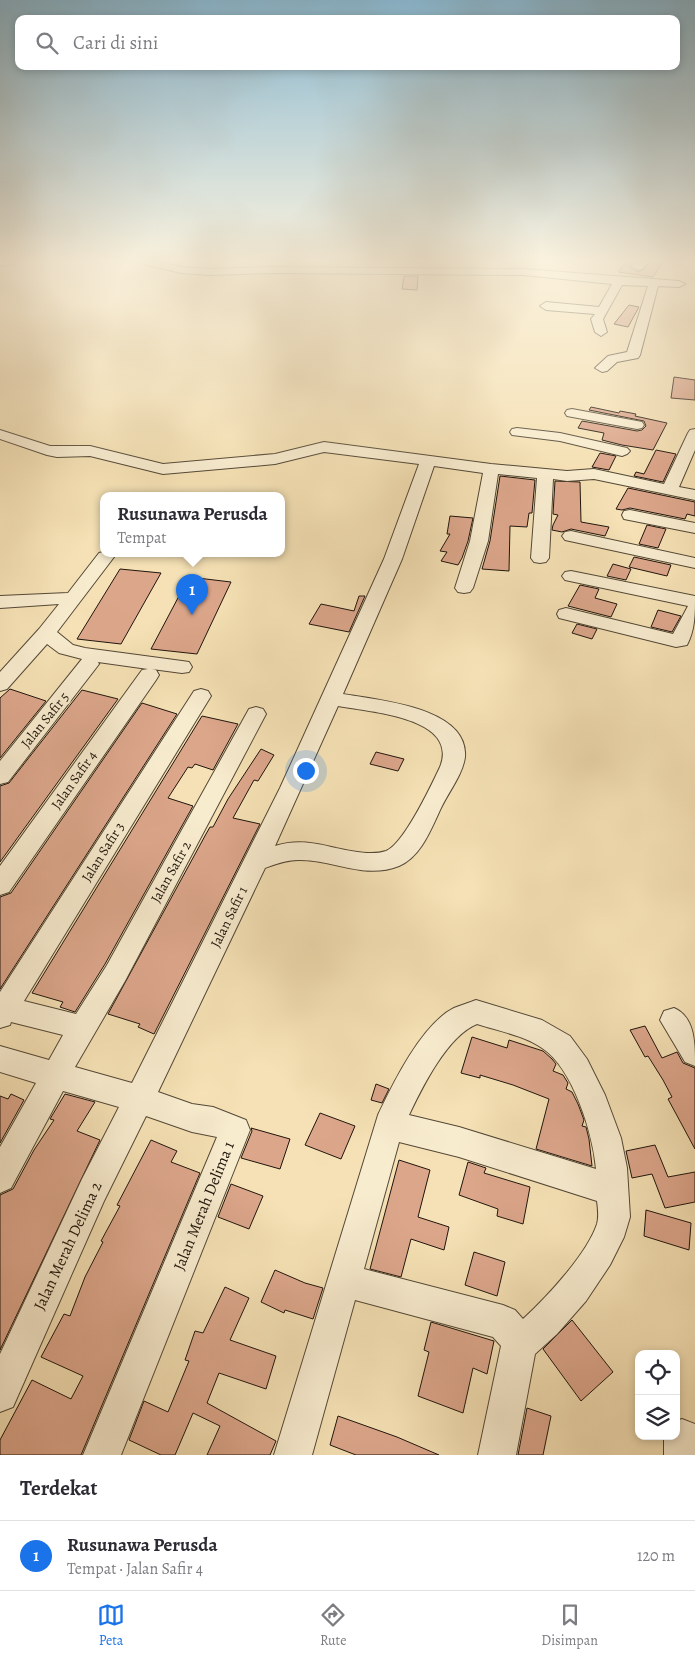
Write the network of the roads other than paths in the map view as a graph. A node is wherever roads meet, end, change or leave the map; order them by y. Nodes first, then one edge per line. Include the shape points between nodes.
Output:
1 (640, 330) edge
2 (602, 368) dead end
3 (572, 412) dead end
4 (517, 432) dead end
5 (695, 433) edge
6 (0, 434) edge
7 (622, 452) junction
8 (428, 461) junction
9 (491, 469) junction
10 (545, 475) junction
11 (610, 476) junction
12 (670, 489) junction
13 (695, 495) edge
14 (630, 515) dead end
15 (695, 528) edge
16 (571, 536) dead end
17 (105, 557) dead end
18 (540, 558) dead end
19 (695, 563) edge
20 (572, 576) dead end
21 (464, 588) dead end
22 (72, 598) junction
23 (0, 602) edge
24 (695, 602) edge
25 (695, 609) edge
26 (566, 614) dead end
27 (46, 633) junction
28 (89, 664) dead end
29 (182, 668) dead end
30 (149, 675) dead end
31 (0, 684) edge
32 (200, 696) dead end
33 (331, 698) junction
34 (256, 714) dead end
35 (0, 776) edge
36 (257, 861) junction
37 (0, 885) edge
38 (2, 1010) edge
39 (674, 1020) dead end
40 (82, 1028) junction
41 (695, 1053) edge
42 (0, 1059) edge
43 (55, 1075) junction
44 (138, 1099) junction
45 (389, 1126) junction
46 (0, 1177) edge
47 (613, 1190) junction
48 (345, 1281) junction
49 (519, 1344) junction
50 (0, 1394) edge
51 (102, 1455) edge
52 (293, 1455) edge
53 (497, 1455) edge

1 - 2 street via 633,355 613,359
3 - 7 street via 638,423
4 - 7 street via 560,437
5 - 12 street
6 - 8 street via 47,450 90,451 163,468 275,458 324,447
7 - 11 street
8 - 9 street
8 - 33 street, Jalan Safir 1 via 393,559
9 - 10 street
9 - 21 street via 479,541
10 - 11 street
10 - 18 street
11 - 12 street
12 - 13 street
14 - 15 street
16 - 19 street
17 - 22 street
20 - 24 street
22 - 23 street
22 - 27 street
25 - 26 street via 680,641
27 - 29 street via 66,649 85,654
27 - 31 street
28 - 35 street, Jalan Safir 5
30 - 37 street, Jalan Safir 4
32 - 38 street, Jalan Safir 3
33 - 36 street, Jalan Safir 1
33 - 36 street via 409,714 434,723 449,734 454,757 421,826 403,852 394,858 371,863 294,851
34 - 40 street, Jalan Safir 2 via 116,974
36 - 44 street, Jalan Safir 1
38 - 40 street
39 - 41 street
40 - 43 street, Jalan Safir 2
42 - 43 street, Jalan Merah Delima 1
43 - 44 street, Jalan Merah Delima 1
43 - 46 street, Jalan Safir 2
44 - 50 street, Jalan Merah Delima 2
44 - 51 street, Jalan Merah Delima 1 via 235,1130
45 - 47 street via 459,1142
45 - 47 street via 401,1097 446,1029 466,1014 476,1012 532,1030 559,1045 592,1098 609,1152
45 - 48 street
47 - 49 street via 614,1221 606,1243 543,1324
48 - 49 street via 503,1322
48 - 52 street
49 - 53 street

